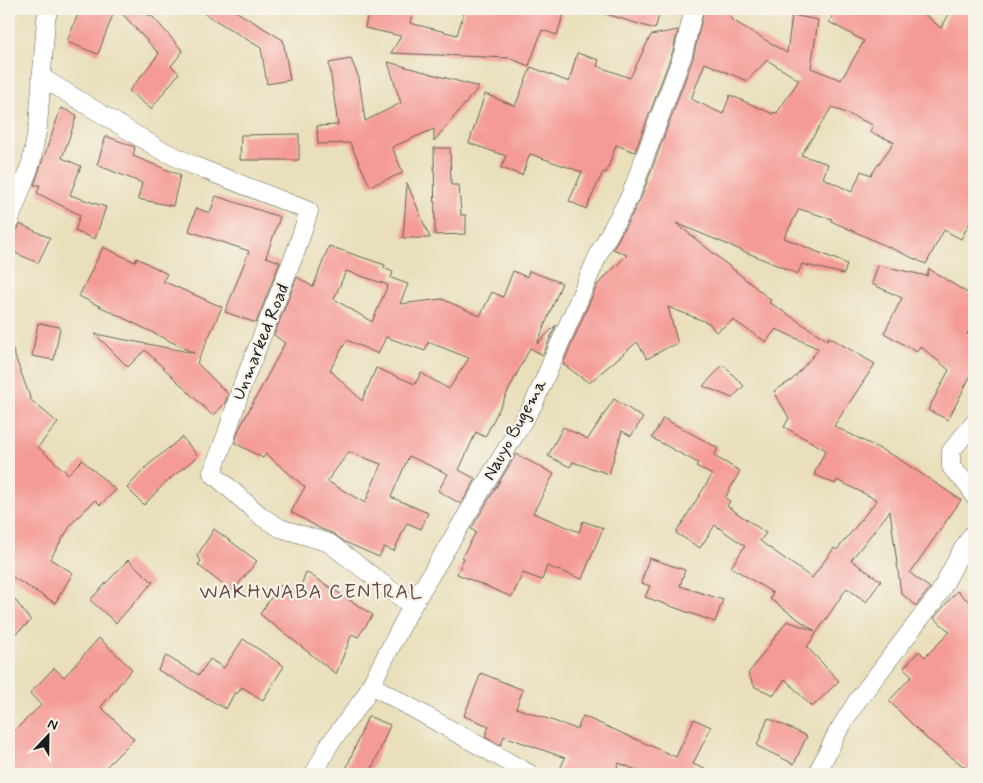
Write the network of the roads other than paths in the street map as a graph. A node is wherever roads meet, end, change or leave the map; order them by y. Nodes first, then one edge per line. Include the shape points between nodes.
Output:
1 (49, 9) edge
2 (694, 9) edge
3 (42, 78) junction
4 (9, 222) edge
5 (974, 423) edge
6 (974, 496) edge
7 (974, 532) edge
8 (412, 606) junction
9 (371, 685) junction
10 (314, 774) edge
11 (530, 774) edge
12 (817, 774) edge

1 - 3 street
2 - 8 street, Nauyo Bugema via 683,54 631,194 596,260 534,402
3 - 4 street via 31,163
3 - 8 street, Unmarked Road via 159,149 309,211 212,473 262,517 280,528 330,543
5 - 6 street via 951,451 951,468 970,486
7 - 12 street via 939,594 857,701
8 - 9 street, Nauyo Bugema
9 - 10 street, Nauyo Bugema via 329,745
9 - 11 street

